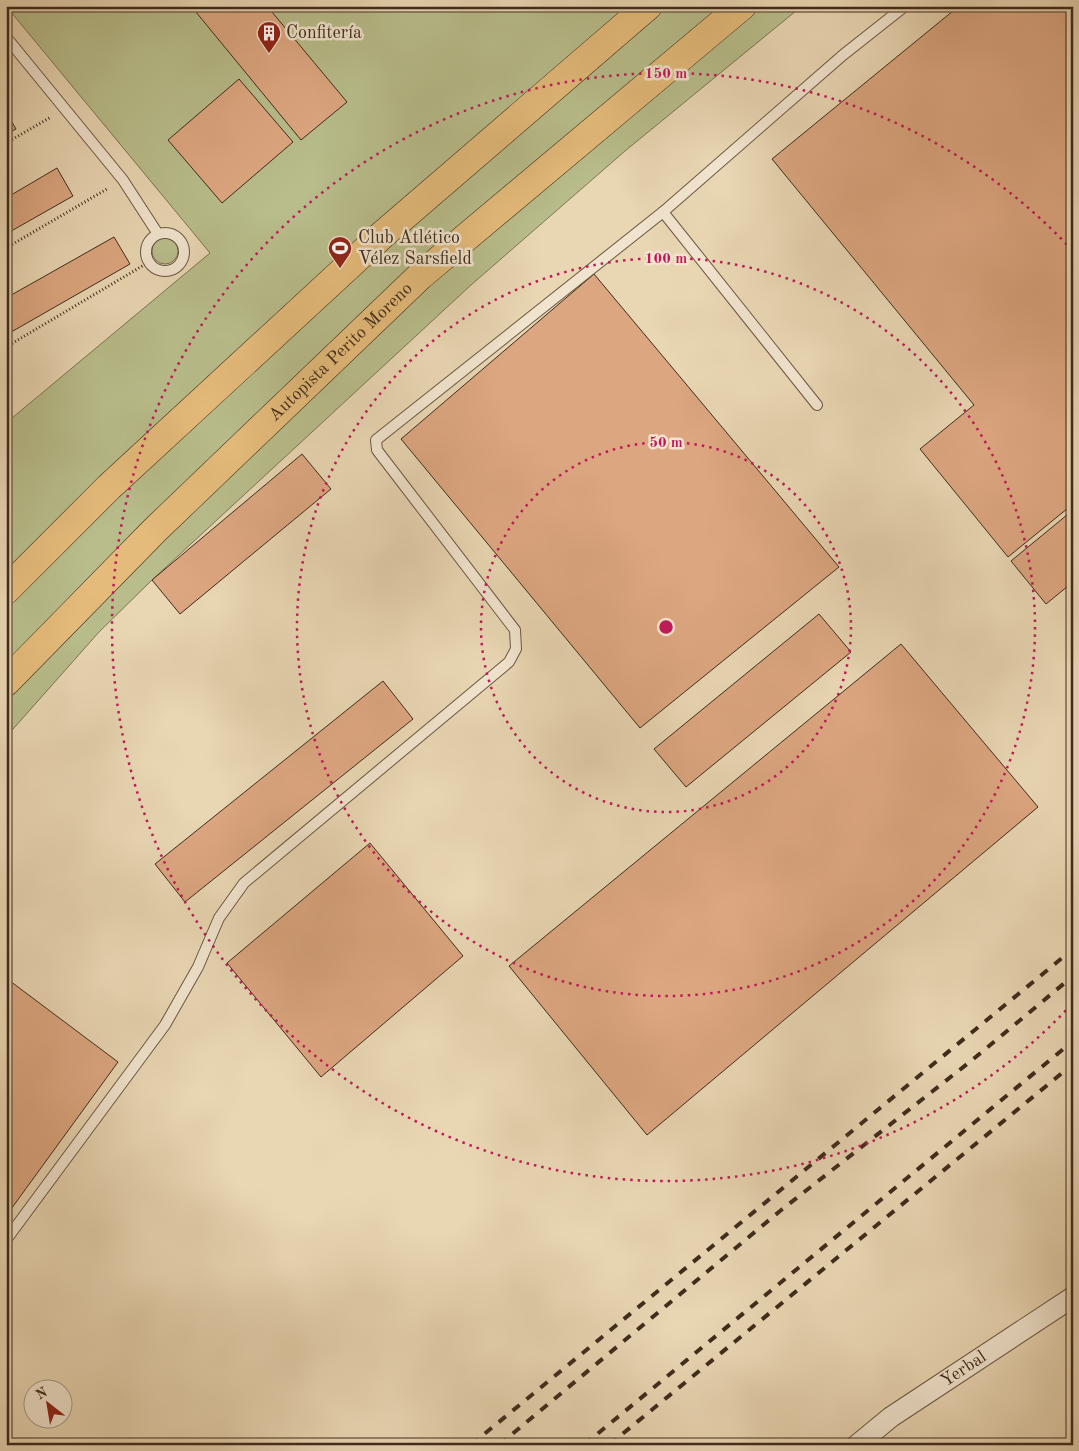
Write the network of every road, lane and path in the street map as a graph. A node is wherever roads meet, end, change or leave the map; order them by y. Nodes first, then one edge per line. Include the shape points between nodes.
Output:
1 (648, 6) edge
2 (742, 6) edge
3 (905, 6) edge
4 (6, 37) edge
5 (64, 109) junction
6 (6, 143) edge
7 (123, 180) junction
8 (663, 212) junction
9 (158, 234) junction
10 (6, 248) edge
11 (149, 262) junction
12 (6, 347) edge
13 (817, 405) dead end
14 (6, 590) edge
15 (6, 682) edge
16 (6, 1240) edge
17 (1073, 1297) edge
18 (857, 1445) edge

1 - 14 highway via 381,236 109,487
2 - 15 highway, Autopista Perito Moreno via 420,276 155,530
3 - 8 lane via 843,55
4 - 5 lane
5 - 6 path
5 - 7 lane
7 - 9 lane
7 - 10 path
8 - 13 lane
8 - 16 lane via 376,440 377,450 515,630 516,649 509,662 244,883 219,918 198,967 165,1025
9 - 11 lane via 147,247
9 - 11 lane via 175,236 184,250 183,259 178,267 169,271 162,271
11 - 12 path
17 - 18 street, Yerbal via 891,1417

